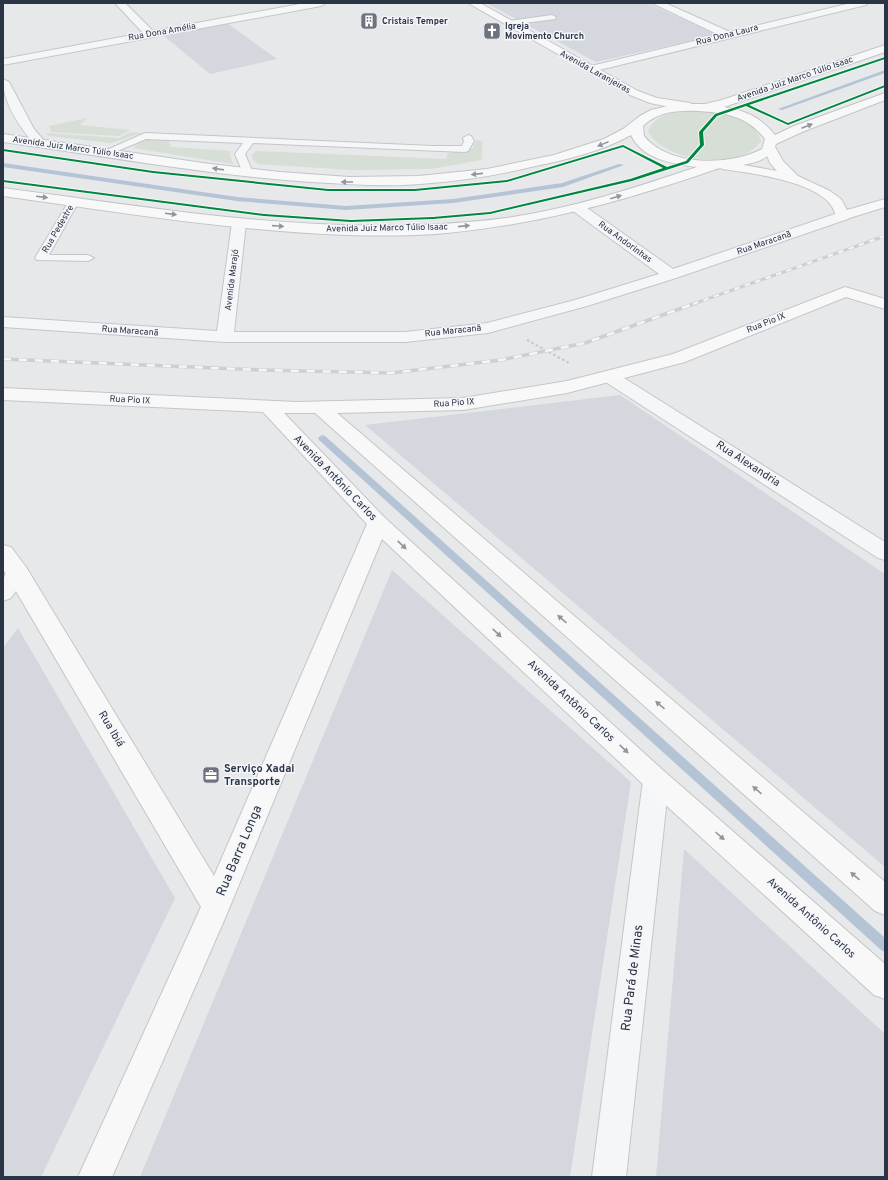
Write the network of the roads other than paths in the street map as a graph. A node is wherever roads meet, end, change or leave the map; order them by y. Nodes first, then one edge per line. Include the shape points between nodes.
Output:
1 (120, 3) edge
2 (321, 3) edge
3 (473, 3) edge
4 (658, 3) edge
5 (828, 3) edge
6 (863, 3) edge
7 (297, 5) edge
8 (842, 8) junction
9 (552, 17) dead end
10 (509, 23) junction
11 (150, 34) junction
12 (727, 35) junction
13 (885, 48) edge
14 (3, 62) edge
15 (591, 69) junction
16 (3, 82) edge
17 (634, 93) junction
18 (885, 96) edge
19 (690, 107) junction
20 (704, 108) junction
21 (641, 122) junction
22 (29, 131) junction
23 (468, 138) dead end
24 (7, 139) edge
25 (250, 140) junction
26 (41, 144) junction
27 (770, 145) junction
28 (105, 153) junction
29 (720, 165) junction
30 (248, 173) junction
31 (793, 179) junction
32 (820, 191) junction
33 (3, 192) edge
34 (74, 201) junction
35 (885, 203) edge
36 (578, 208) junction
37 (842, 216) junction
38 (239, 223) junction
39 (88, 258) dead end
40 (671, 275) junction
41 (885, 304) edge
42 (3, 322) edge
43 (226, 337) junction
44 (605, 378) junction
45 (3, 394) edge
46 (267, 406) junction
47 (319, 407) junction
48 (378, 523) junction
49 (885, 552) edge
50 (3, 553) edge
51 (18, 572) junction
52 (3, 592) edge
53 (656, 780) junction
54 (885, 901) edge
55 (216, 906) junction
56 (885, 984) edge
57 (95, 1177) edge
58 (609, 1177) edge

1 - 11 street
2 - 7 street, Rua Dona Amélia
3 - 10 street, Avenida Laranjeiras
4 - 12 street
5 - 8 street
6 - 8 street, Rua Dona Laura
7 - 11 street, Rua Dona Amélia
8 - 12 street, Rua Dona Laura
9 - 10 lane
10 - 15 street, Avenida Laranjeiras
11 - 14 street, Rua Dona Amélia
12 - 15 street, Rua Dona Laura
13 - 20 street, Avenida Juiz Marco Túlio Isaac
15 - 17 street, Avenida Laranjeiras
16 - 22 street
17 - 19 street, Avenida Laranjeiras via 654,101
17 - 21 street, Avenida Laranjeiras via 643,105
27 -> 18 street via 798,130
19 - 20 street
19 - 21 street, Avenida Juiz Marco Túlio Isaac via 656,112
20 - 27 street via 727,111 759,124 768,133
21 - 29 street, Avenida Laranjeiras via 636,134 642,144 655,152 694,164
21 -> 30 street, Avenida Juiz Marco Túlio Isaac via 625,134 597,146 540,163 495,172 424,180 344,182
22 - 24 street
22 - 26 street
23 - 25 lane via 465,149
24 - 26 street, Avenida Juiz Marco Túlio Isaac
25 - 28 lane via 146,136
25 - 30 lane via 240,154
26 - 28 street, Avenida Juiz Marco Túlio Isaac
27 - 29 street via 755,159
27 - 31 street via 777,163
30 -> 28 street, Avenida Juiz Marco Túlio Isaac
29 - 31 street via 760,170
36 -> 29 street, Avenida Juiz Marco Túlio Isaac
31 - 32 street
32 - 35 street via 846,198
32 - 37 street via 837,203
33 -> 34 street, Avenida Juiz Marco Túlio Isaac
34 -> 38 street, Avenida Juiz Marco Túlio Isaac
34 - 39 lane, Rua Pedestre via 41,258
35 - 37 street, Rua Maracanã
38 -> 36 street, Avenida Juiz Marco Túlio Isaac via 338,230 435,230 506,222
36 - 40 street, Rua Andorinhas
37 - 40 street, Rua Maracanã
38 - 43 street, Avenida Marajó
40 - 43 street, Rua Maracanã via 580,304 488,328 405,337
41 - 44 street, Rua Pio IX via 845,292 678,358
42 - 43 street, Rua Maracanã
44 - 47 street, Rua Pio IX via 568,387 463,404
44 - 49 street, Rua Alexandria
45 - 46 street, Rua Pio IX
46 - 47 street, Rua Pio IX
46 - 48 street, Avenida Antônio Carlos
54 -> 47 street
48 -> 53 street, Avenida Antônio Carlos
48 - 55 street, Rua Barra Longa
50 - 51 street, Rua Ibiá
51 - 52 street
51 - 55 street, Rua Ibiá
53 -> 56 street, Avenida Antônio Carlos
53 - 58 street, Rua Pará de Minas
55 - 57 street, Rua Barra Longa

